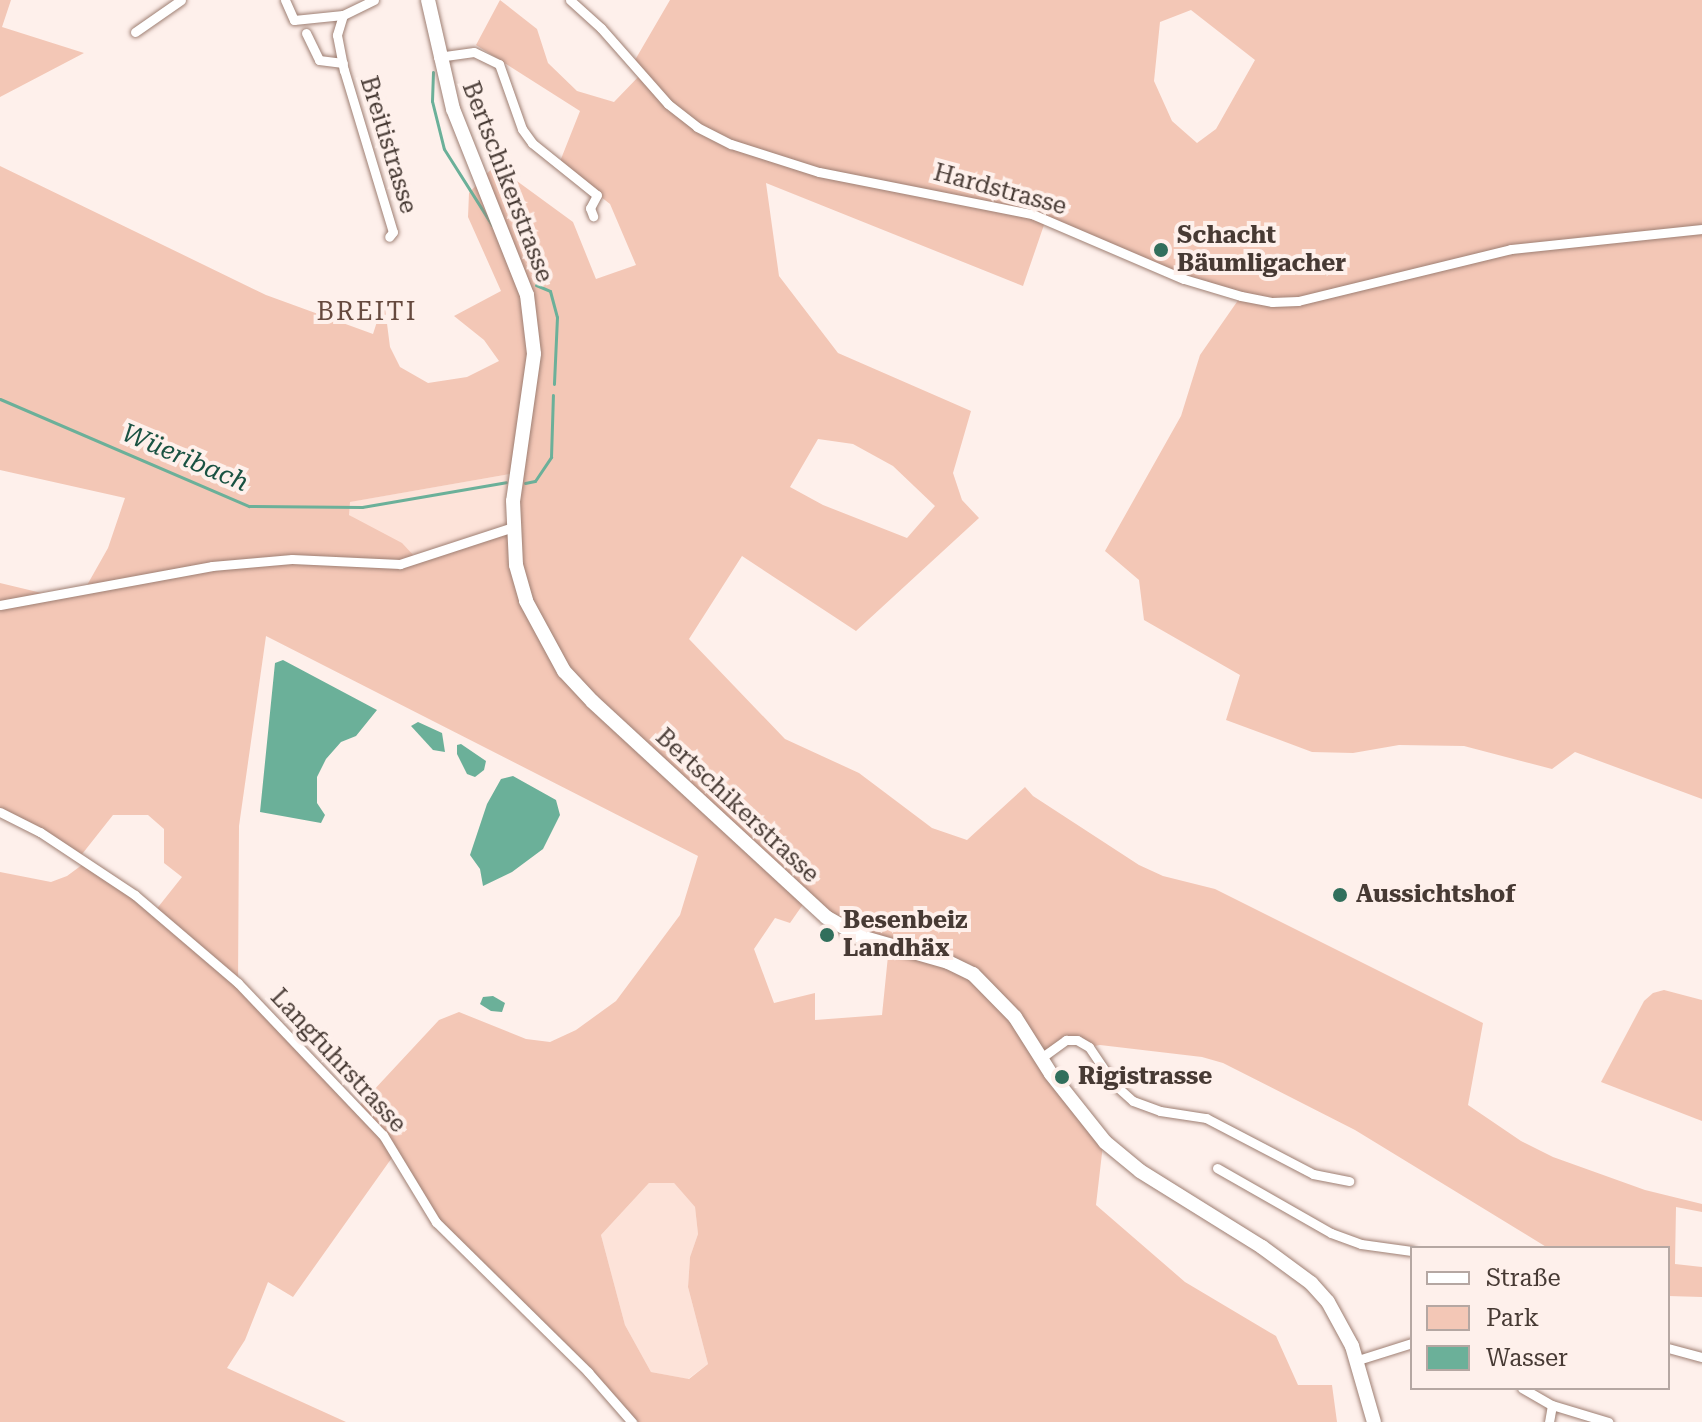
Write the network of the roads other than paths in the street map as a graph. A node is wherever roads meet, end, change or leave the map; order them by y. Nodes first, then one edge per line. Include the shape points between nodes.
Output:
1 (181, 0) edge
2 (285, 0) edge
3 (374, 0) edge
4 (428, 0) edge
5 (570, 0) edge
6 (343, 15) junction
7 (135, 32) dead end
8 (306, 33) dead end
9 (438, 57) junction
10 (343, 63) junction
11 (593, 216) dead end
12 (1702, 229) edge
13 (389, 237) dead end
14 (513, 527) junction
15 (0, 605) edge
16 (0, 812) edge
17 (1041, 1058) junction
18 (1217, 1168) dead end
19 (1349, 1181) dead end
20 (1410, 1251) edge
21 (1410, 1344) edge
22 (1670, 1349) edge
23 (1358, 1360) junction
24 (1702, 1360) edge
25 (1526, 1390) edge
26 (1552, 1405) junction
27 (632, 1422) edge
28 (1374, 1422) edge
29 (1549, 1422) edge
30 (1608, 1422) edge

1 - 7 street
2 - 6 street via 294,20
3 - 6 street
4 - 9 street, Bertschikerstrasse
5 - 12 street, Hardstrasse via 668,104 731,144 819,172 1032,214 1184,279 1241,296 1298,301 1511,249
6 - 10 street, Breitistrasse via 337,35
8 - 10 street, Breitistrasse via 319,60
9 - 11 street via 474,52 499,64 522,129 597,195 590,208
9 - 14 street, Bertschikerstrasse via 470,156 517,262 533,328 532,384 516,473
10 - 13 street, Breitistrasse via 393,232
14 - 15 street via 400,564 292,559 212,566
14 - 17 street, Bertschikerstrasse via 526,601 564,671 593,702 826,917 861,937 973,974 1015,1017
16 - 27 street, Langfuhrstrasse via 135,895 238,983 383,1135 436,1222
17 - 19 street via 1066,1040 1077,1040 1089,1047 1133,1101 1206,1118 1313,1174
17 - 23 street, Bertschikerstrasse via 1105,1142 1140,1171 1311,1283 1341,1323
18 - 20 street via 1331,1233 1361,1244
21 - 23 street
22 - 24 street
23 - 28 street, Bertschikerstrasse
25 - 26 street
26 - 29 street
26 - 30 street

